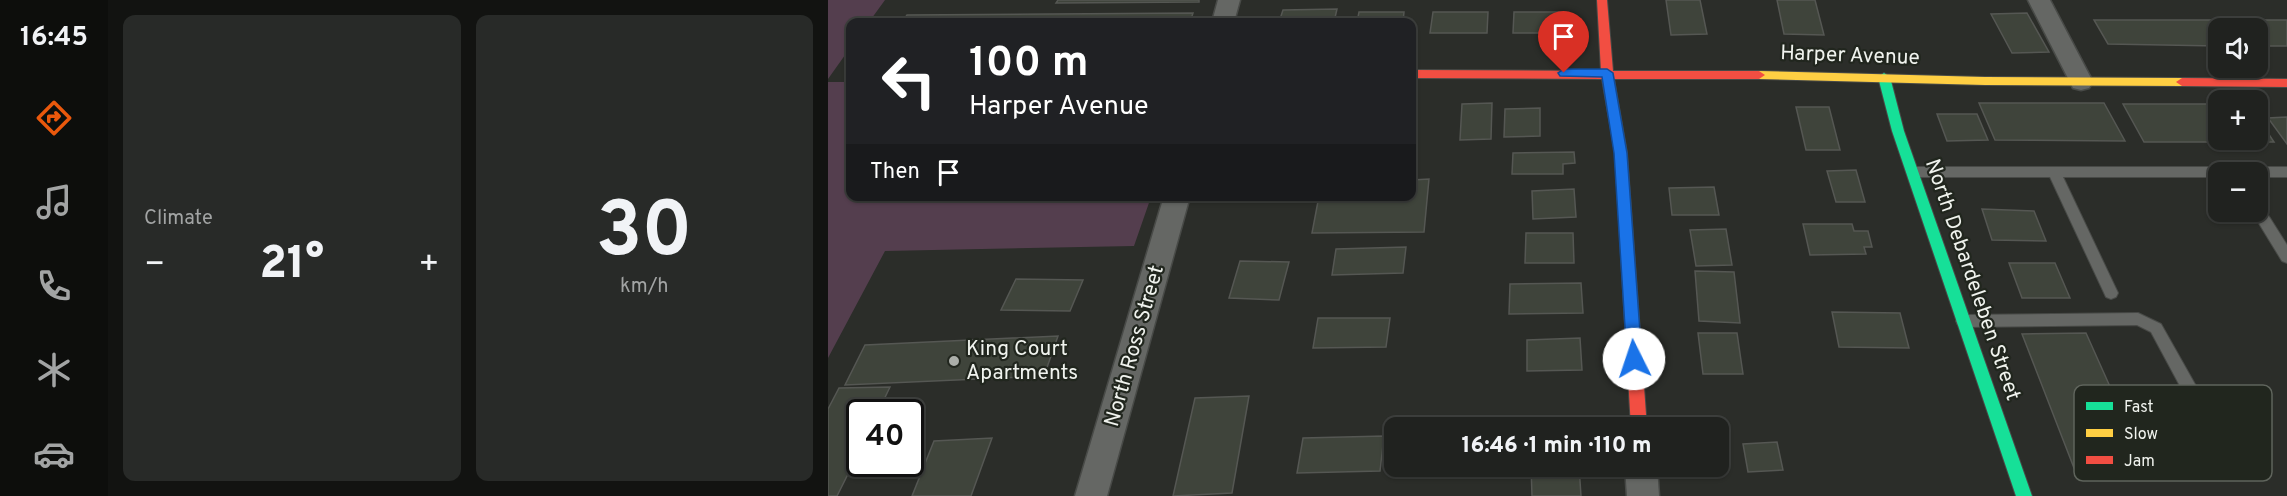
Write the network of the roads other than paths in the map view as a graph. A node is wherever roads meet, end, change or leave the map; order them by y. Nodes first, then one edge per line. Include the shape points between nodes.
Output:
1 (1229, 0) edge
2 (1602, 0) edge
3 (2039, 0) edge
4 (1223, 18) edge
5 (1607, 73) junction
6 (1416, 74) edge
7 (1884, 77) junction
8 (2081, 82) junction
9 (2287, 83) edge
10 (1912, 172) junction
11 (2054, 172) junction
12 (2208, 172) edge
13 (2268, 172) edge
14 (2287, 172) edge
15 (1176, 201) edge
16 (2265, 222) edge
17 (2287, 257) edge
18 (2110, 293) dead end
19 (1963, 321) junction
20 (2187, 385) edge
21 (1638, 417) edge
22 (1642, 477) edge
23 (1091, 496) edge
24 (1643, 496) edge
25 (2024, 496) edge

1 - 4 street
2 - 5 street
3 - 8 street
5 - 6 street, Harper Avenue
5 - 7 street, Harper Avenue
5 - 21 street via 1621,153
7 - 8 street, Harper Avenue
7 - 10 street, North Debardeleben Street
8 - 9 street, Harper Avenue
10 - 11 lane
10 - 19 street, North Debardeleben Street
11 - 12 lane
11 - 18 lane
13 - 14 lane
15 - 23 street, North Ross Street
16 - 17 lane
19 - 20 lane via 2147,321 2156,328
19 - 25 street, North Debardeleben Street
22 - 24 street

